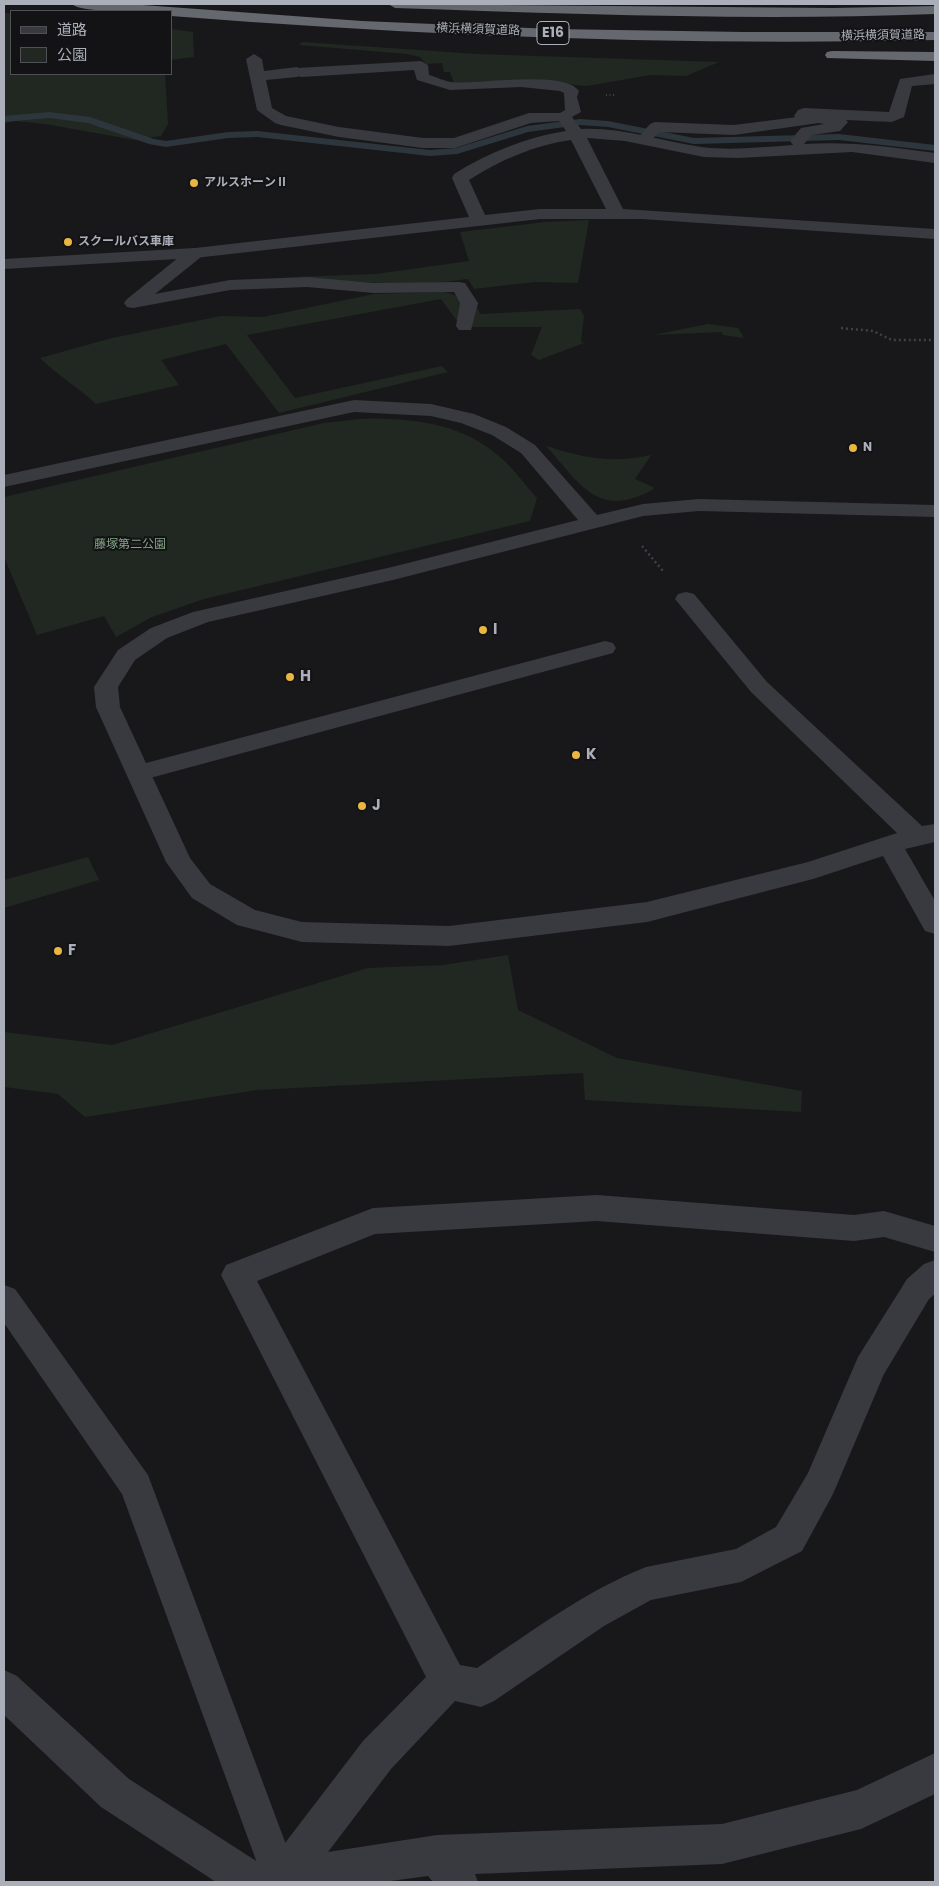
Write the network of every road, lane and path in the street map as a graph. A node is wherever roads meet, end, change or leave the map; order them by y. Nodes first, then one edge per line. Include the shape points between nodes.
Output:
1 (79, 4) edge
2 (395, 4) edge
3 (154, 10) edge
4 (935, 10) edge
5 (172, 12) edge
6 (541, 33) junction
7 (935, 36) edge
8 (751, 52) dead end
9 (819, 55) dead end
10 (935, 57) edge
11 (254, 59) dead end
12 (297, 72) joint
13 (257, 76) junction
14 (935, 79) edge
15 (563, 116) junction
16 (822, 119) junction
17 (648, 135) junction
18 (577, 136) junction
19 (796, 143) junction
20 (935, 158) edge
21 (617, 214) junction
22 (479, 221) junction
23 (935, 234) edge
24 (194, 253) junction
25 (4, 264) edge
26 (465, 326) dead end
27 (841, 328) dead end
28 (935, 340) edge
29 (4, 480) edge
30 (935, 511) edge
31 (592, 522) junction
32 (638, 541) dead end
33 (686, 599) joint
34 (605, 648) dead end
35 (139, 773) junction
36 (926, 835) edge
37 (890, 845) junction
38 (935, 924) edge
39 (935, 1238) edge
40 (935, 1274) edge
41 (4, 1298) edge
42 (448, 1681) junction
43 (4, 1690) edge
44 (935, 1773) edge
45 (448, 1869) edge
46 (269, 1882) edge

1 - 3 highway
2 - 4 highway, 横浜横須賀道路 / E16 via 558,9
5 - 6 highway, 横浜横須賀道路 / E16 via 372,26
6 - 7 highway, 横浜横須賀道路 / E16
6 - 8 highway via 634,44
9 - 10 highway
11 - 13 street
12 - 13 street
12 - 15 lane via 421,64 422,77 450,86 521,83 563,87 572,91 573,112
13 - 15 street via 265,110 281,120 349,134 423,143 455,143 529,118
14 - 16 street via 905,82 898,114 892,117 804,112 802,116
15 - 18 street
16 - 17 lane via 734,130 655,127
16 - 19 street via 840,122 834,128 807,131
17 - 18 street via 599,133
17 - 19 street via 704,152
18 - 21 street
18 - 22 street via 536,143 477,167 460,178
19 - 20 street
21 - 22 street via 540,214
21 - 23 street
22 - 24 street
24 - 25 street
24 - 26 lane via 133,303 239,285 308,282 374,288 459,288 469,303
27 - 28 path via 873,331 892,340
29 - 31 street via 354,406 430,410 467,418 499,431 528,449
30 - 31 street via 687,505 643,510
31 - 35 street via 393,573 201,617 159,633 126,656 106,687 108,707
32 - 33 path
33 - 36 street via 759,687
34 - 35 lane
35 - 37 street via 179,862 201,891 247,918 302,932 449,936 647,912 813,870
36 - 37 street
37 - 38 street
39 - 42 street via 884,1224 854,1228 587,1208 373,1220 237,1275
40 - 42 street via 918,1289 870,1367 821,1483 788,1539 741,1565 646,1584 591,1613 481,1688
41 - 46 lane via 136,1486
42 - 46 street via 377,1754
43 - 46 street via 115,1793
44 - 45 street via 861,1809 722,1844
45 - 46 street via 389,1861

